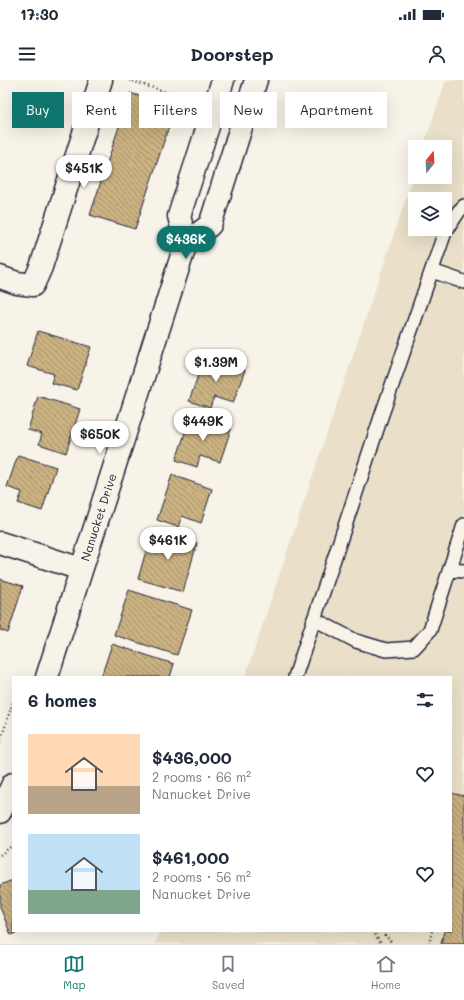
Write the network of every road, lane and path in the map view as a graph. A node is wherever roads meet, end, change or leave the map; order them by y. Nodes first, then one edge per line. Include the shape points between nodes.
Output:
1 (101, 80) edge
2 (129, 80) edge
3 (217, 82) edge
4 (253, 89) edge
5 (165, 92) edge
6 (464, 206) edge
7 (186, 243) junction
8 (432, 271) junction
9 (0, 277) edge
10 (464, 282) edge
11 (464, 525) edge
12 (0, 542) edge
13 (81, 569) junction
14 (450, 570) junction
15 (464, 571) edge
16 (314, 619) junction
17 (47, 676) edge
18 (294, 676) edge
19 (12, 705) edge
20 (0, 742) edge
21 (12, 786) edge
22 (0, 812) edge
23 (12, 846) edge
24 (0, 855) edge
25 (374, 932) edge
26 (384, 932) edge
27 (432, 932) edge
28 (380, 944) edge
29 (391, 944) edge
30 (429, 944) edge

1 - 9 street via 33,284 17,283
2 - 5 path
3 - 4 street
3 - 7 street via 179,216
4 - 7 street via 210,225
6 - 8 lane via 445,232
7 - 13 street, Nanucket Drive
8 - 10 lane
8 - 16 lane
11 - 14 lane
12 - 13 street
13 - 17 street, Nanucket Drive
14 - 15 lane
14 - 16 lane via 430,630 414,648 386,650 356,641
16 - 18 lane
19 - 20 path
21 - 22 street
23 - 24 path
25 - 28 path
26 - 29 path
27 - 30 path

